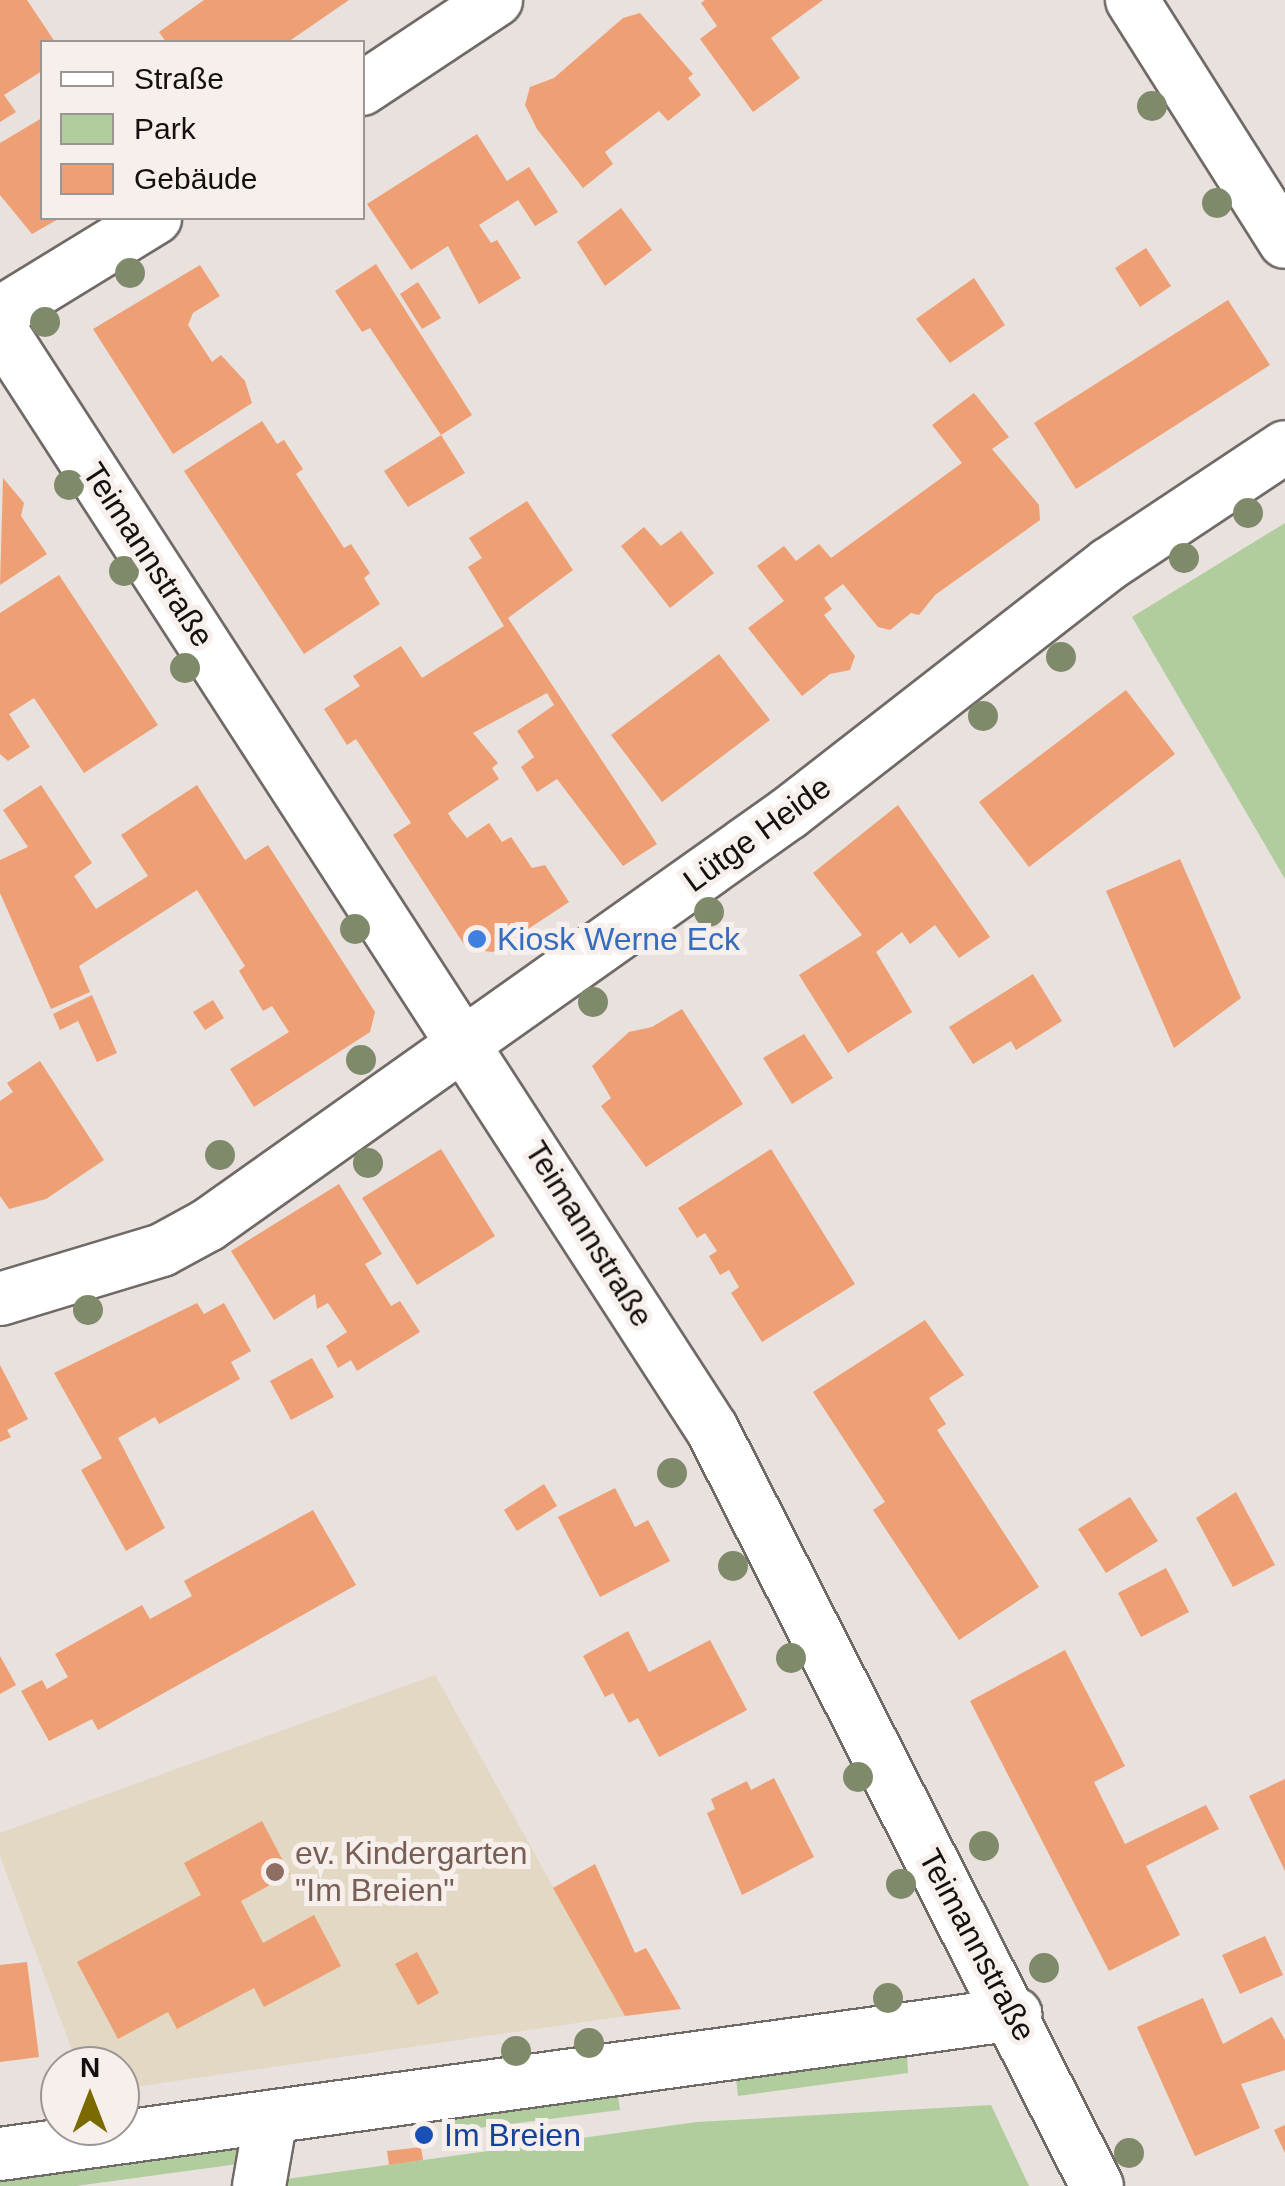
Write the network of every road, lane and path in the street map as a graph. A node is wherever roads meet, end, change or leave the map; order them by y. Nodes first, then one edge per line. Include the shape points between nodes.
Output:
1 (496, 0) edge
2 (1132, 0) edge
3 (365, 87) edge
4 (151, 220) edge
5 (1285, 242) edge
6 (0, 313) edge
7 (0, 329) edge
8 (1285, 448) edge
9 (467, 1043) junction
10 (0, 1298) edge
11 (1015, 2014) junction
12 (271, 2117) junction
13 (0, 2154) edge
14 (258, 2186) edge
15 (1097, 2186) edge

1 - 3 street
2 - 5 street
4 - 6 street
7 - 9 street, Teimannstraße
8 - 9 street, Lütge Heide via 1109,564 789,813
9 - 10 street, Lütge Heide via 162,1250
9 - 11 street, Teimannstraße via 712,1429
11 - 12 street
11 - 15 street, Teimannstraße
12 - 13 street
12 - 14 street

